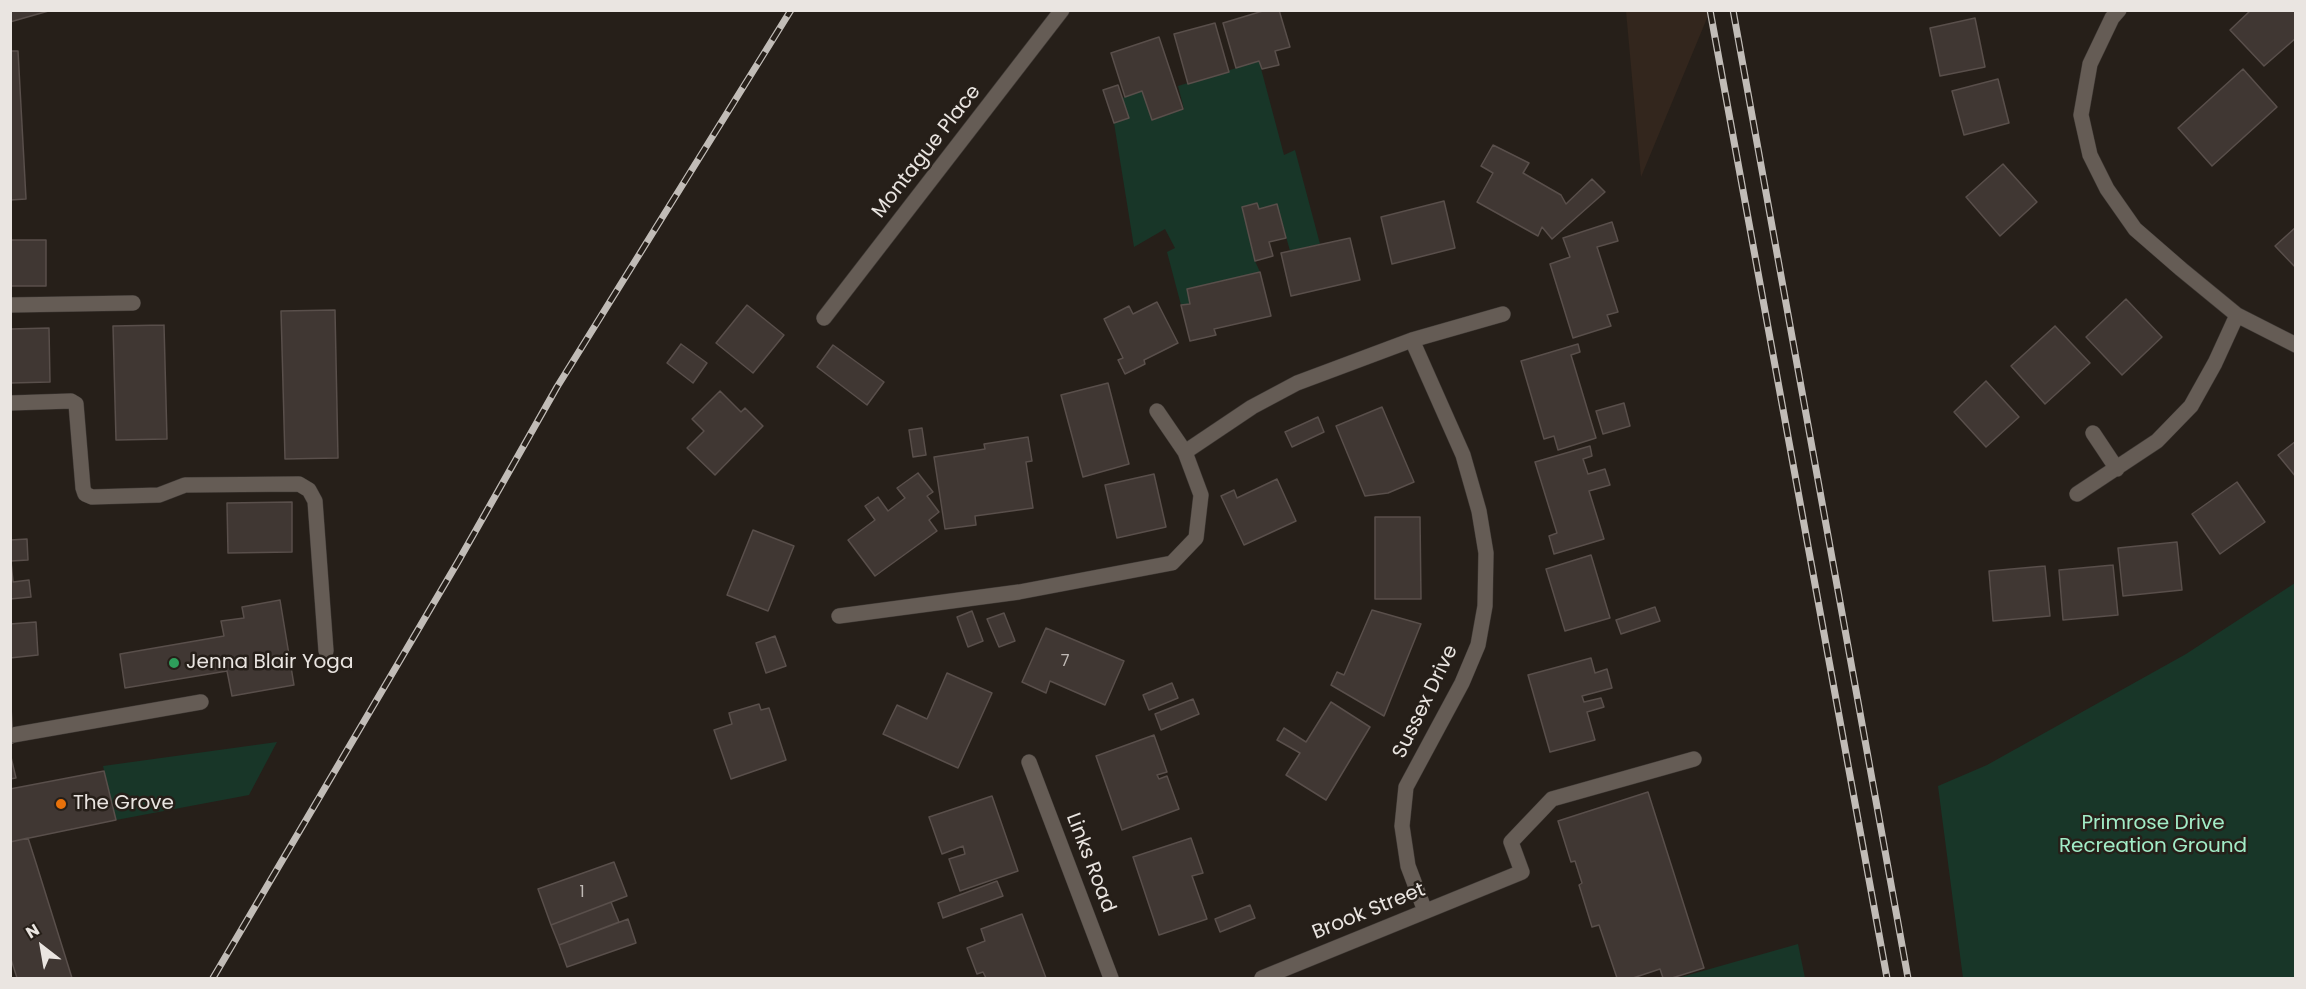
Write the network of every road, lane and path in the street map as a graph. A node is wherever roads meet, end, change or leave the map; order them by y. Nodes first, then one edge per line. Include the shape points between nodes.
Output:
1 (2119, 10) edge
2 (1064, 11) edge
3 (133, 303) dead end
4 (10, 305) edge
5 (1503, 314) dead end
6 (2237, 315) junction
7 (824, 318) dead end
8 (1412, 340) junction
9 (2295, 345) edge
10 (10, 403) edge
11 (1157, 411) dead end
12 (2093, 433) dead end
13 (1185, 452) junction
14 (2117, 469) junction
15 (2077, 494) dead end
16 (839, 616) dead end
17 (326, 651) dead end
18 (201, 702) dead end
19 (13, 735) dead end
20 (1694, 759) dead end
21 (1029, 762) dead end
22 (1425, 911) junction
23 (1111, 978) edge
24 (1262, 978) edge

1 - 6 street via 2090,64 2081,115 2090,155 2107,189 2135,229
2 - 7 street, Montague Place
3 - 4 street
5 - 8 street
6 - 9 street
6 - 14 street via 2191,406 2157,441
8 - 13 street via 1297,383 1252,407
8 - 22 street, Sussex Drive via 1462,455 1479,511 1486,553 1485,606 1478,645 1406,787 1402,826 1408,866
10 - 17 street via 70,400 76,404 83,488 92,497 159,495 186,485 299,484 309,490 315,501
11 - 13 street
12 - 14 street
13 - 16 street via 1201,495 1196,538 1172,563 1019,592
14 - 15 street
18 - 19 street
20 - 22 street, Brook Street via 1552,799 1511,842 1522,872
21 - 23 street, Links Road
22 - 24 street, Brook Street

